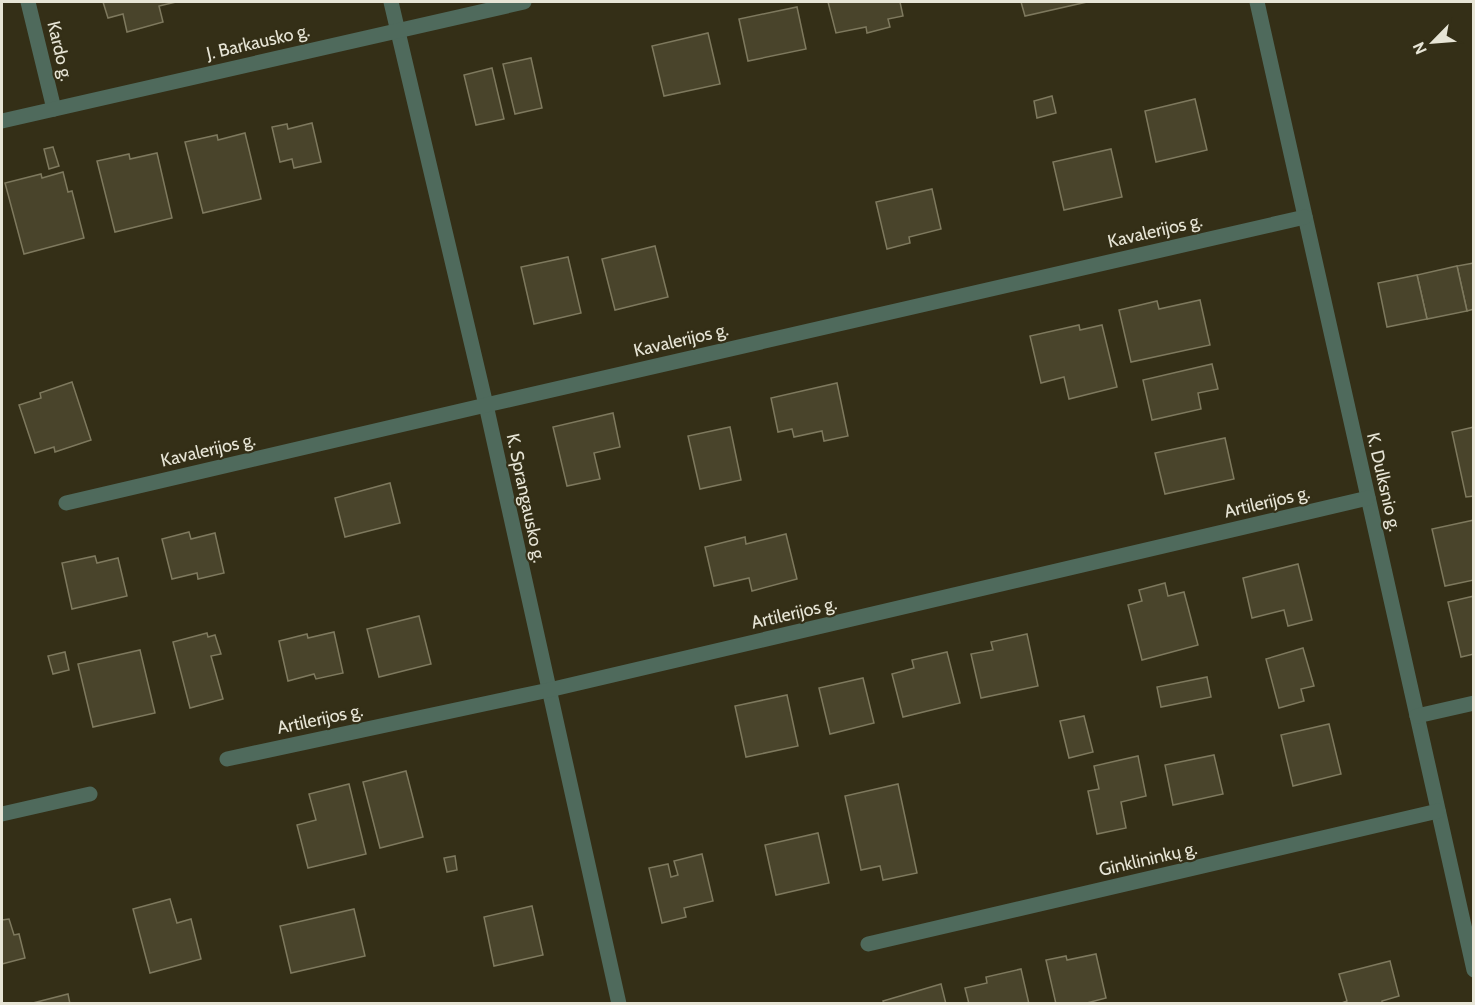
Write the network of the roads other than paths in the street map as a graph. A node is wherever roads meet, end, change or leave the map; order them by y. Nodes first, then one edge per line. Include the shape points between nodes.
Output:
1 (28, 2) edge
2 (391, 2) edge
3 (524, 2) edge
4 (1257, 2) edge
5 (397, 30) junction
6 (54, 109) junction
7 (2, 121) edge
8 (1305, 217) junction
9 (486, 405) junction
10 (1368, 498) junction
11 (66, 503) dead end
12 (549, 690) junction
13 (1473, 703) edge
14 (1417, 716) junction
15 (227, 759) dead end
16 (90, 794) dead end
17 (1438, 811) junction
18 (2, 814) edge
19 (868, 944) dead end
20 (1473, 970) edge
21 (619, 1004) edge

1 - 6 street, Kardo g.
2 - 5 street, K. Sprangausko g.
3 - 5 street, J. Barkausko g.
4 - 8 street, K. Dulksnio g.
5 - 6 street, J. Barkausko g.
5 - 9 street, K. Sprangausko g.
6 - 7 street, J. Barkausko g.
8 - 9 street, Kavalerijos g.
8 - 10 street, K. Dulksnio g.
9 - 11 street, Kavalerijos g.
9 - 12 street, K. Sprangausko g.
10 - 12 street, Artilerijos g.
10 - 14 street, K. Dulksnio g.
12 - 15 street, Artilerijos g.
12 - 21 street, K. Sprangausko g.
13 - 14 street
14 - 17 street, K. Dulksnio g.
16 - 18 street
17 - 19 street, Ginklininkų g.
17 - 20 street, K. Dulksnio g.

